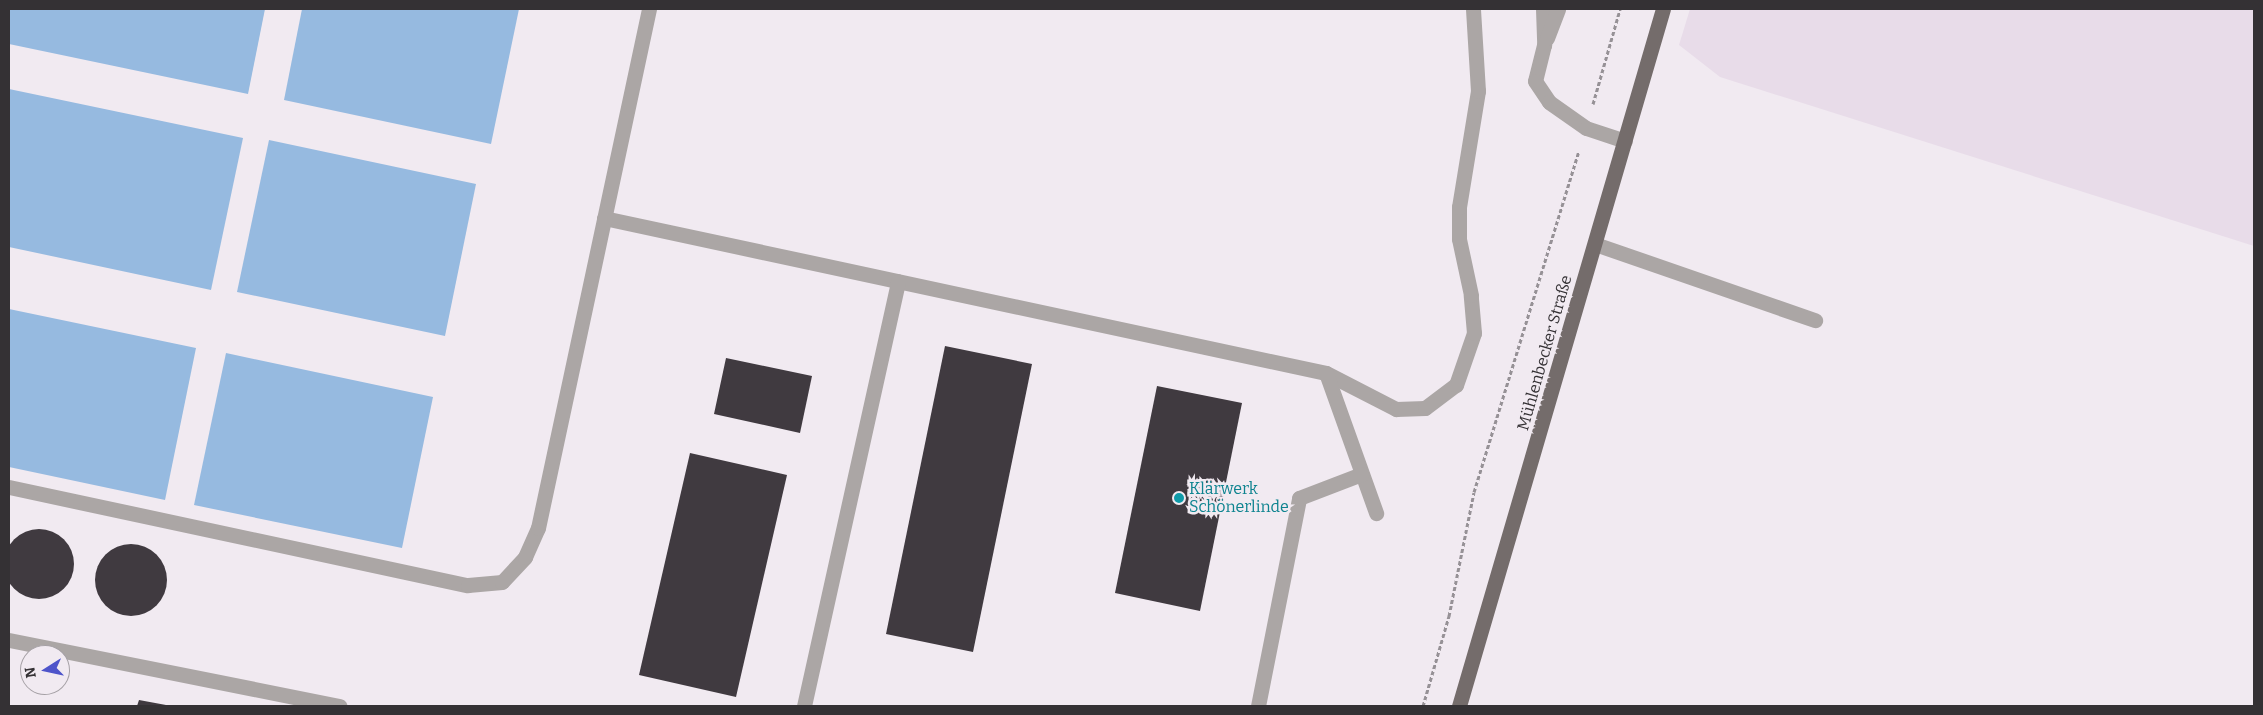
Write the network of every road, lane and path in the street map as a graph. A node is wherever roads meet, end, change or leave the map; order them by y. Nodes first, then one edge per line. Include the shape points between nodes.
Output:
1 (649, 9) edge
2 (1473, 9) edge
3 (1543, 9) edge
4 (1558, 9) edge
5 (1620, 9) edge
6 (1663, 9) edge
7 (1544, 45) junction
8 (1586, 128) junction
9 (1625, 141) junction
10 (604, 218) junction
11 (1595, 244) junction
12 (898, 281) junction
13 (1815, 320) dead end
14 (1326, 373) junction
15 (1362, 474) junction
16 (9, 487) edge
17 (1376, 513) dead end
18 (9, 640) edge
19 (339, 706) edge
20 (804, 706) edge
21 (1258, 706) edge
22 (1423, 706) edge
23 (1459, 706) edge

1 - 10 lane
2 - 14 lane via 1478,91 1459,206 1459,239 1471,295 1474,333 1468,359 1456,385 1425,408 1396,409
3 - 7 lane
4 - 7 lane
5 - 8 path
6 - 9 main road, Mühlenbecker Straße
7 - 8 lane via 1535,81 1549,102
8 - 9 lane
8 - 22 path via 1474,492 1449,616
9 - 11 main road, Mühlenbecker Straße
10 - 12 lane
10 - 16 lane via 538,528 525,558 502,582 468,585
11 - 13 lane
11 - 23 main road, Mühlenbecker Straße
12 - 14 lane
12 - 20 lane
14 - 15 lane
15 - 17 lane
15 - 21 lane via 1298,498
18 - 19 lane

